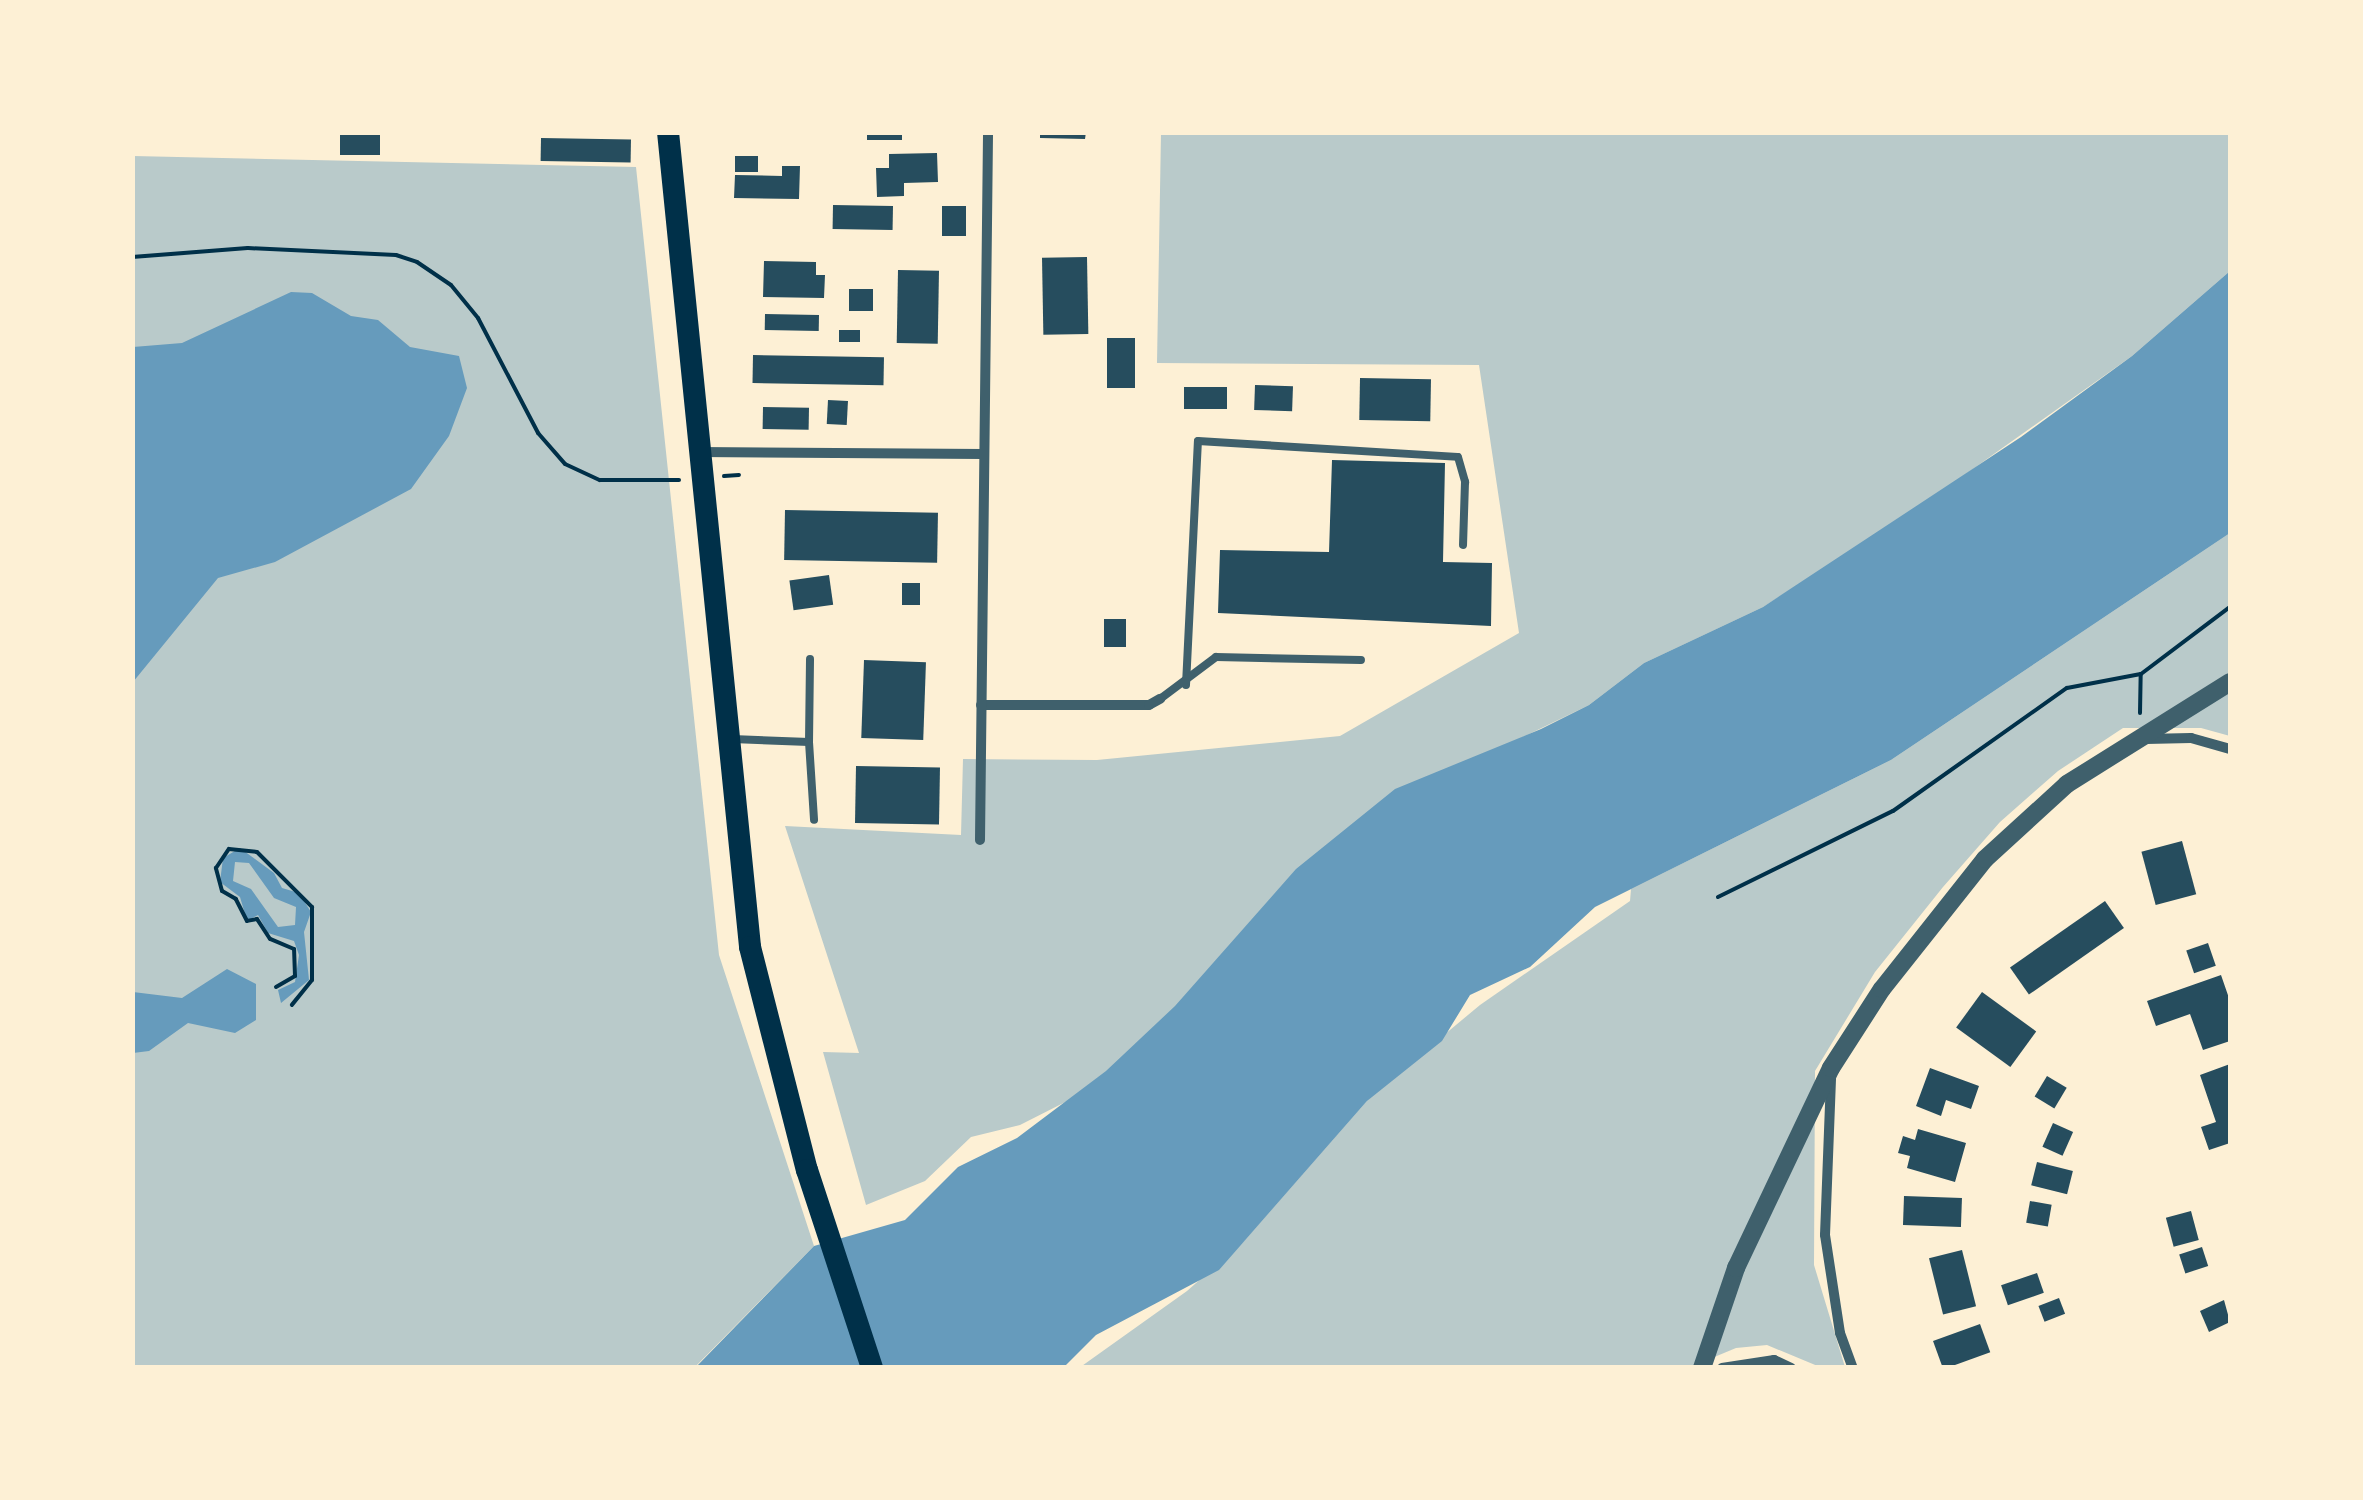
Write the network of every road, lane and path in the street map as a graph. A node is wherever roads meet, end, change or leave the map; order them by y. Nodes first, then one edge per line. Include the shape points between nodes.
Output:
1 (668, 132) edge
2 (988, 132) edge
3 (132, 256) edge
4 (698, 452) junction
5 (983, 454) junction
6 (682, 480) dead end
7 (1463, 545) dead end
8 (2230, 607) edge
9 (810, 659) dead end
10 (1361, 660) dead end
11 (2230, 682) edge
12 (1186, 685) junction
13 (1160, 699) joint
14 (981, 705) junction
15 (728, 739) junction
16 (2145, 739) junction
17 (809, 742) junction
18 (2230, 748) edge
19 (814, 820) dead end
20 (980, 840) dead end
21 (1718, 897) dead end
22 (276, 986) dead end
23 (292, 1004) dead end
24 (1831, 1068) junction
25 (872, 1368) edge
26 (1702, 1368) edge
27 (1722, 1368) edge
28 (1790, 1368) edge
29 (1853, 1368) edge

1 - 4 main road
2 - 5 street
3 - 6 path via 248,248 396,255 417,262 451,284 478,318 538,432 565,464 600,480
4 - 5 street
4 - 15 main road
5 - 14 street
7 - 12 lane via 1465,482 1458,457 1198,441
8 - 21 path via 2141,674 2067,688 1893,810
9 - 17 lane
10 - 12 lane via 1216,657
11 - 16 street
12 - 13 lane
13 - 14 street via 1148,705
14 - 20 street
15 - 17 lane
15 - 25 main road via 750,947 807,1170
16 - 18 street via 2191,738
16 - 24 street via 2067,784 1985,858 1882,989
17 - 19 lane
22 - 23 path via 295,976 294,948 270,940 258,920 246,922 236,898 222,891 216,868 228,849 256,852 312,907 312,980
24 - 26 street via 1736,1268
24 - 29 street via 1826,1235 1840,1333
27 - 28 street via 1774,1360

